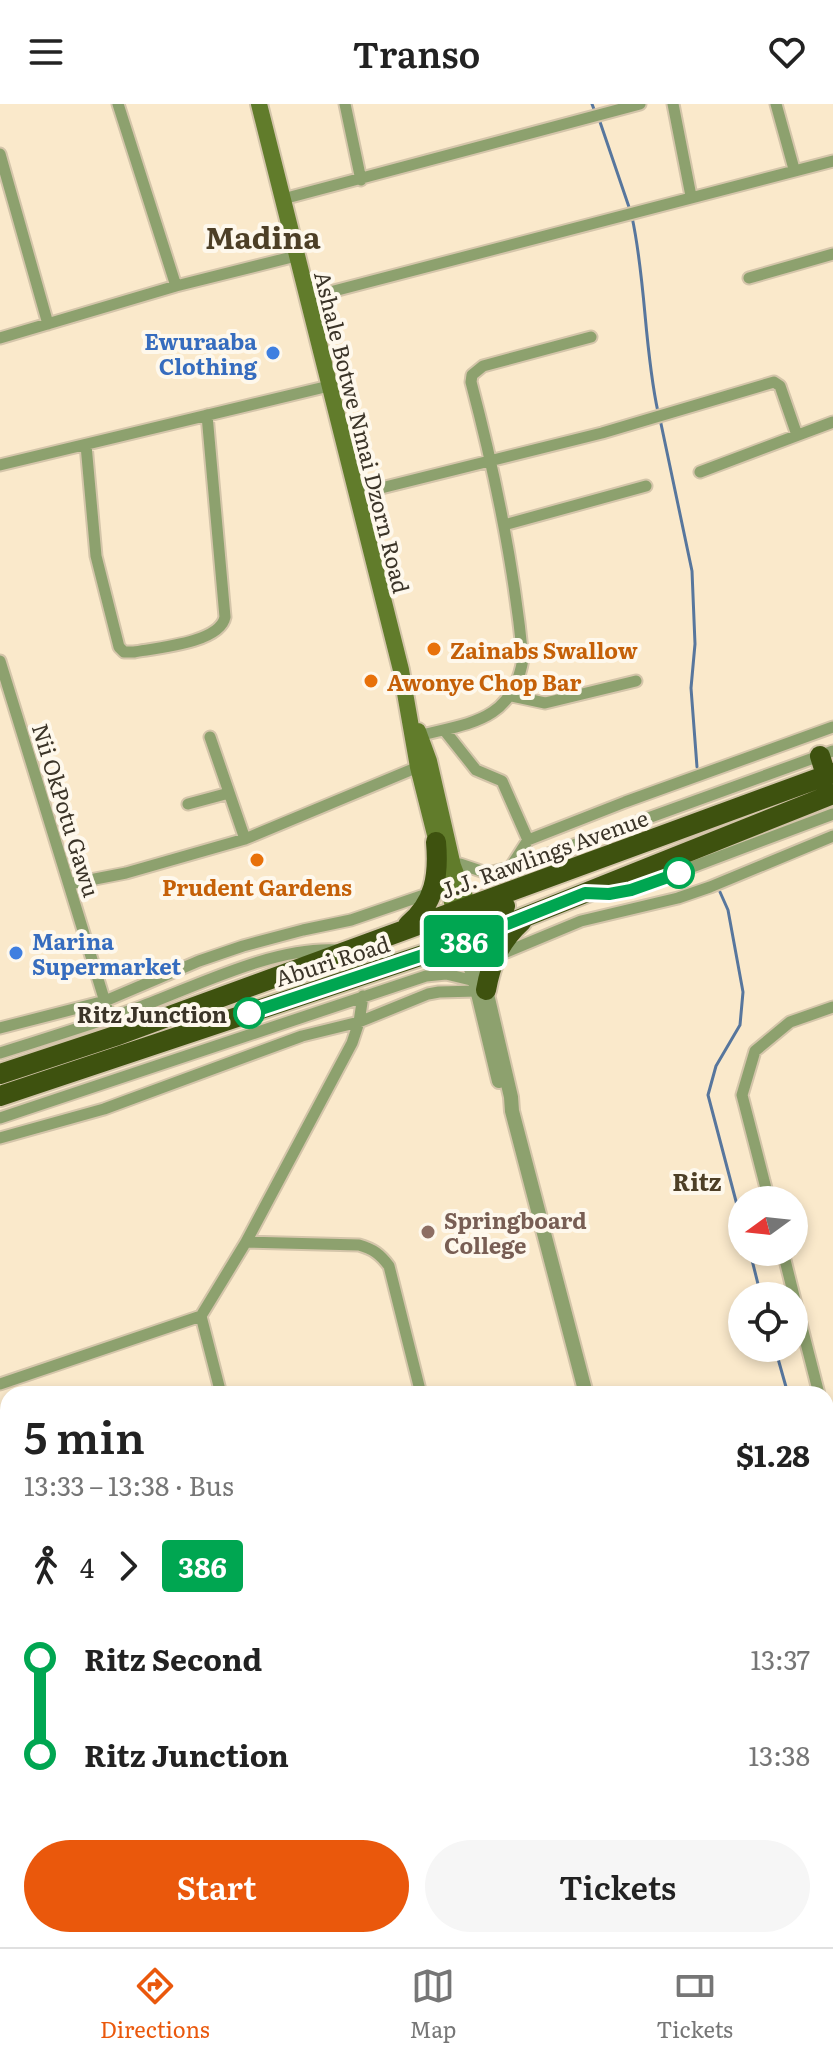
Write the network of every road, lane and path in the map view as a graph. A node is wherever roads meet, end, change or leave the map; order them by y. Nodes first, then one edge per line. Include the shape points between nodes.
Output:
1 (118, 104) edge
2 (259, 104) edge
3 (345, 104) edge
4 (640, 104) edge
5 (673, 104) edge
6 (776, 104) edge
7 (0, 154) edge
8 (833, 161) edge
9 (794, 169) junction
10 (361, 180) junction
11 (691, 196) junction
12 (283, 199) junction
13 (833, 254) edge
14 (296, 256) junction
15 (749, 278) dead end
16 (176, 286) junction
17 (307, 298) junction
18 (48, 324) junction
19 (591, 337) dead end
20 (0, 338) edge
21 (329, 386) junction
22 (207, 415) junction
23 (833, 422) edge
24 (797, 435) junction
25 (86, 445) junction
26 (491, 459) junction
27 (0, 465) edge
28 (700, 472) dead end
29 (646, 486) dead end
30 (357, 494) junction
31 (504, 525) junction
32 (0, 661) edge
33 (636, 681) dead end
34 (5, 694) edge
35 (512, 696) junction
36 (833, 727) edge
37 (445, 731) junction
38 (415, 732) junction
39 (210, 737) dead end
40 (418, 767) junction
41 (829, 770) edge
42 (229, 793) junction
43 (188, 804) dead end
44 (833, 814) edge
45 (833, 836) edge
46 (245, 839) junction
47 (528, 840) junction
48 (436, 842) junction
49 (453, 866) junction
50 (510, 868) junction
51 (69, 884) junction
52 (433, 892) junction
53 (585, 893) junction
54 (528, 915) junction
55 (465, 924) junction
56 (403, 930) junction
57 (344, 950) junction
58 (493, 958) junction
59 (480, 993) junction
60 (363, 996) junction
61 (105, 1001) junction
62 (833, 1007) edge
63 (110, 1018) junction
64 (359, 1022) junction
65 (0, 1028) edge
66 (0, 1053) edge
67 (116, 1068) junction
68 (0, 1074) edge
69 (0, 1096) edge
70 (0, 1118) edge
71 (0, 1138) edge
72 (765, 1186) edge
73 (246, 1242) junction
74 (201, 1316) junction
75 (808, 1351) edge
76 (0, 1384) edge
77 (219, 1386) edge
78 (419, 1386) edge
79 (584, 1386) edge
80 (817, 1386) edge

1 - 16 street
2 - 12 main road, Ashale Botwe Nmai Dzorn Road
3 - 10 street
4 - 10 street
5 - 11 street
6 - 9 street
7 - 18 street
8 - 9 street
9 - 11 street
10 - 12 street
11 - 17 street
12 - 14 main road, Ashale Botwe Nmai Dzorn Road
13 - 15 street
14 - 16 street
14 - 17 main road, Ashale Botwe Nmai Dzorn Road
16 - 18 street
17 - 21 main road, Ashale Botwe Nmai Dzorn Road
18 - 20 street
19 - 26 street via 483,366 472,375
21 - 22 street
21 - 30 main road, Ashale Botwe Nmai Dzorn Road
22 - 25 street
22 - 25 street via 225,617 206,637 134,652 119,647 96,556
23 - 24 street
24 - 26 street via 774,382 602,433
24 - 28 street
25 - 27 street
26 - 30 street
26 - 31 street
29 - 31 street
30 - 38 main road, Ashale Botwe Nmai Dzorn Road
31 - 35 street via 523,659
32 - 34 street, Nii OkPotu Gawu
33 - 35 street via 545,703
34 - 51 street, Nii OkPotu Gawu
35 - 37 street via 472,722
36 - 47 street
37 - 38 street
37 - 47 street via 476,770 502,781
38 - 40 main road
38 - 49 main road via 429,761
39 - 42 street
40 - 46 street
40 - 48 main road
41 - 50 street
41 - 53 highway
41 - 55 highway, J.J. Rawlings Avenue via 555,874
42 - 43 street
42 - 46 street
44 - 53 street via 631,890
45 - 58 street via 710,887 581,921
46 - 51 street
47 - 50 street
48 - 52 highway
48 - 55 main road
49 - 50 street via 487,873
49 - 55 main road
51 - 61 street, Nii OkPotu Gawu
52 - 56 highway via 420,916
52 - 61 street via 351,920 243,946
53 - 54 highway, Aburi Road
54 - 55 highway, Aburi Road
54 - 58 highway
55 - 56 highway, J.J. Rawlings Avenue
55 - 59 street
55 - 67 highway, Aburi Road via 398,963
56 - 57 highway, J.J. Rawlings Avenue
57 - 63 street via 304,951 250,966
57 - 68 highway, J.J. Rawlings Avenue
58 - 59 highway
59 - 60 street via 446,974
59 - 64 street via 428,994
59 - 79 street
60 - 64 street
60 - 67 street
61 - 63 street, Nii OkPotu Gawu
61 - 65 street
62 - 72 street via 790,1022 755,1051 742,1095
63 - 66 street
64 - 71 street via 302,1036 104,1109
64 - 73 street
67 - 69 highway, Aburi Road
67 - 70 street
73 - 74 street
73 - 78 street via 373,1249 389,1266
74 - 76 street
74 - 77 street
75 - 80 street

